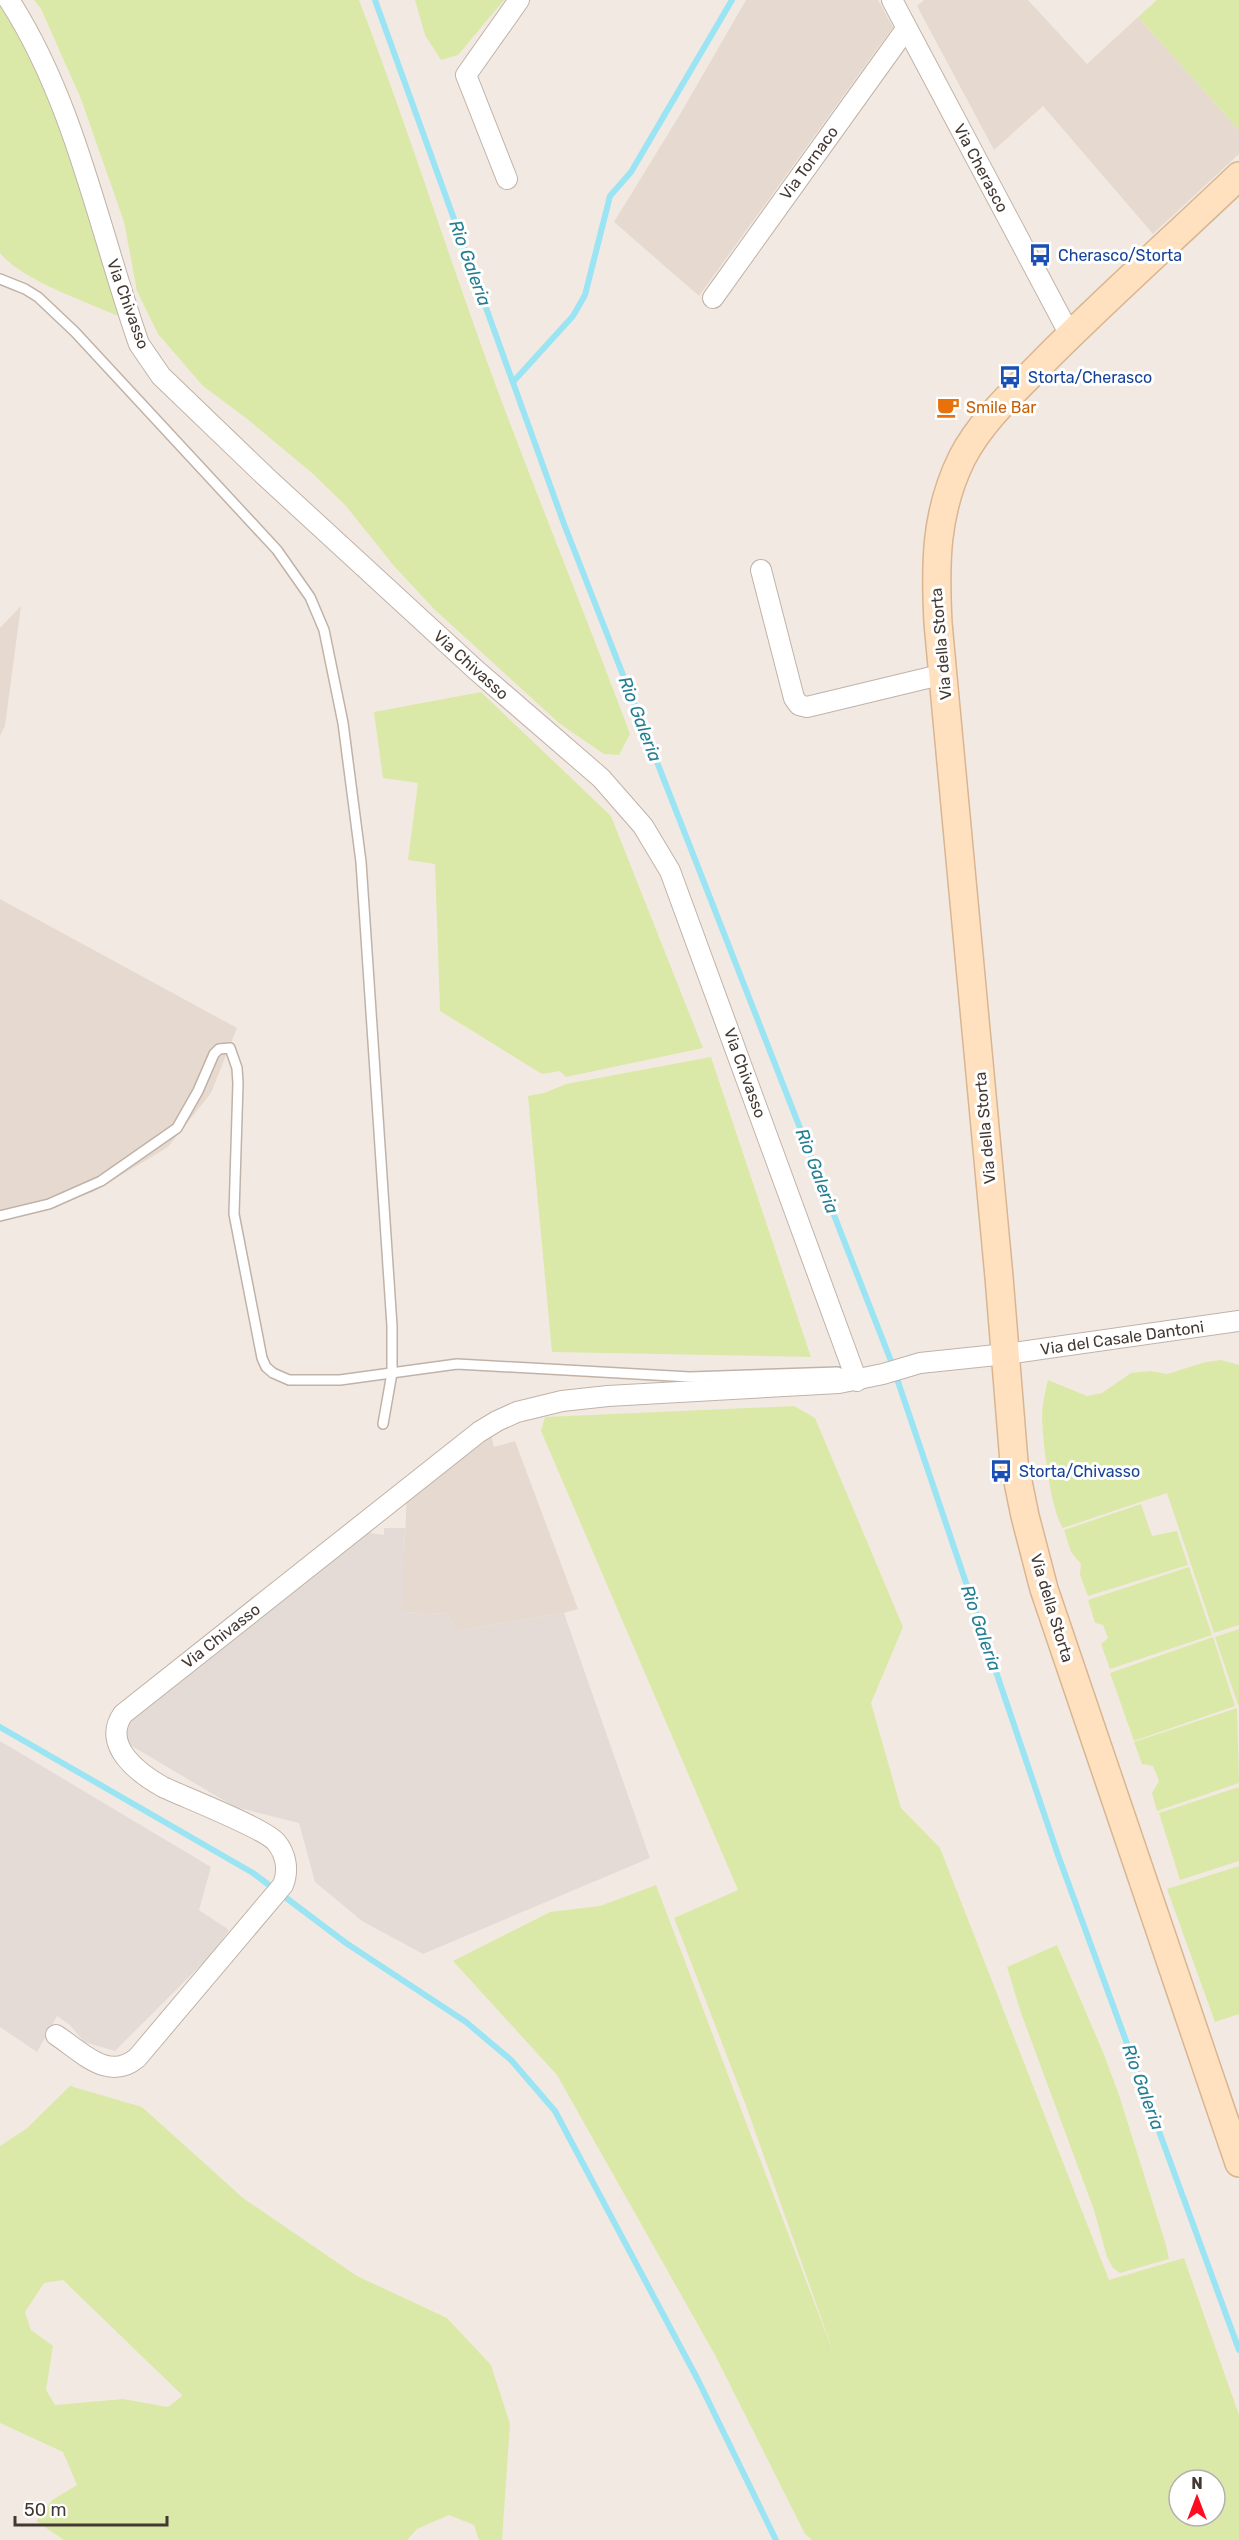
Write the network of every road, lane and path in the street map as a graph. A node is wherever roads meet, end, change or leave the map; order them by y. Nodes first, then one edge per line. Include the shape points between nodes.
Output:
1 (9, 0) edge
2 (519, 0) edge
3 (894, 1) edge
4 (906, 29) junction
5 (1239, 176) edge
6 (507, 179) dead end
7 (0, 279) edge
8 (713, 298) dead end
9 (1070, 335) junction
10 (761, 570) dead end
11 (944, 674) junction
12 (0, 1216) edge
13 (1239, 1321) edge
14 (1006, 1354) junction
15 (392, 1373) junction
16 (857, 1381) junction
17 (383, 1424) dead end
18 (56, 2035) dead end
19 (1236, 2146) edge

1 - 16 street, Via Chivasso via 61,99 138,344 161,376 476,670 601,778 657,848 670,871
2 - 6 street via 466,75
3 - 4 street, Via Cherasco
4 - 8 street, Via Tornaco
4 - 9 street, Via Cherasco
5 - 9 main road, Via della Storta
7 - 15 lane via 38,297 75,332 269,541 310,597 324,630 343,723 361,862
9 - 11 main road, Via della Storta via 978,430 949,489 938,530 935,565
10 - 11 street via 799,705 807,707
11 - 14 main road, Via della Storta
12 - 15 lane via 49,1204 101,1181 177,1128 214,1054 230,1048 238,1075 234,1214 262,1358 279,1377 289,1380 340,1380
13 - 14 street, Via del Casale Dantoni
14 - 16 street, Via Chivasso via 920,1363
14 - 19 main road, Via della Storta via 1014,1462 1040,1576
15 - 16 lane via 457,1364 690,1377 838,1372
15 - 17 lane
16 - 18 street, Via Chivasso via 583,1398 531,1407 497,1421 123,1714 116,1734 118,1747 128,1760 163,1787 272,1838 284,1856 285,1881 138,2058 127,2066 108,2068

